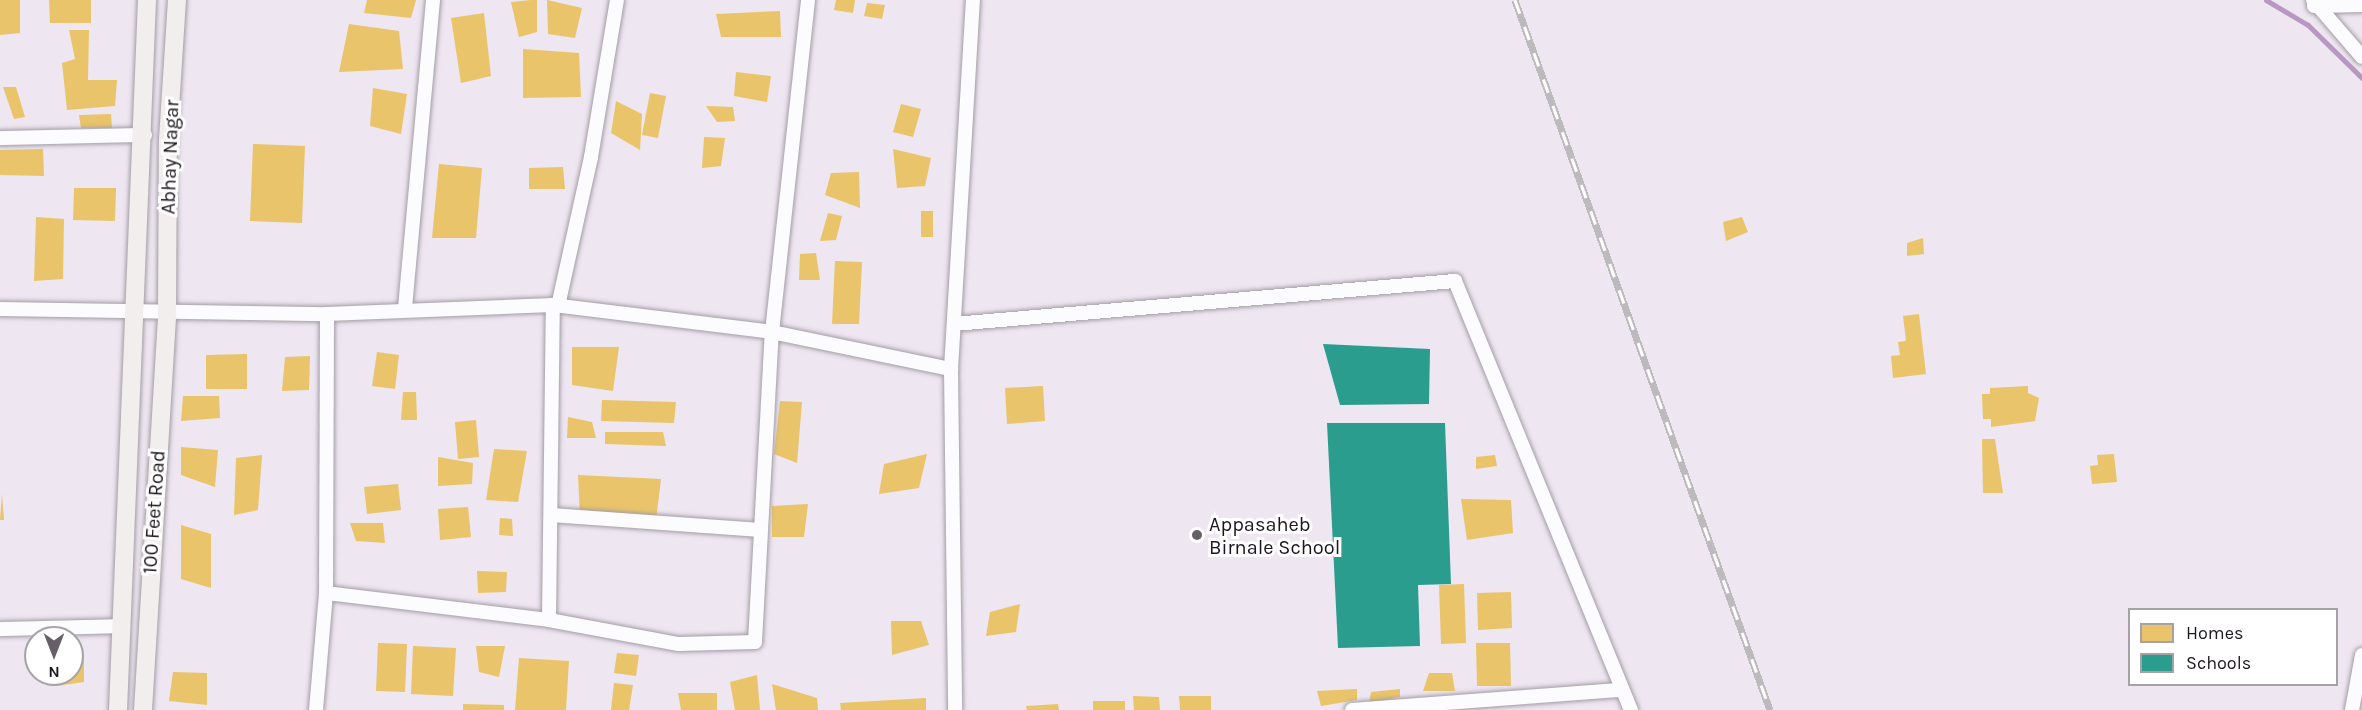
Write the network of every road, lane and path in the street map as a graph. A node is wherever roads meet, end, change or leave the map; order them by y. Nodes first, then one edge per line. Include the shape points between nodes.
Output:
1 (147, 0) edge
2 (177, 0) edge
3 (433, 0) edge
4 (617, 0) edge
5 (808, 0) edge
6 (973, 0) edge
7 (2313, 3) edge
8 (2362, 5) edge
9 (2362, 57) edge
10 (145, 135) junction
11 (0, 138) edge
12 (555, 306) junction
13 (405, 308) junction
14 (0, 309) edge
15 (134, 312) junction
16 (168, 314) junction
17 (327, 314) junction
18 (954, 324) junction
19 (772, 332) junction
20 (951, 369) junction
21 (551, 515) junction
22 (760, 530) junction
23 (326, 593) junction
24 (549, 620) junction
25 (120, 626) junction
26 (0, 629) edge
27 (2362, 655) edge
28 (1621, 690) junction
29 (118, 710) edge
30 (142, 710) edge
31 (316, 710) edge
32 (955, 710) edge
33 (1352, 710) edge
34 (1631, 710) edge
35 (2352, 710) edge

1 - 10 main road
2 - 16 main road, Abhay Nagar via 168,139
3 - 13 street
4 - 12 street via 591,157
5 - 19 street
6 - 18 street
7 - 8 street
7 - 9 street
10 - 11 street
10 - 15 main road
12 - 13 street
12 - 19 street
12 - 21 street
13 - 17 street
14 - 15 street
15 - 16 street
15 - 25 main road
16 - 17 street
16 - 30 main road, 100 Feet Road
17 - 23 street
18 - 20 street
18 - 28 street via 1455,281
19 - 20 street
19 - 22 street
20 - 32 street
21 - 22 street
21 - 24 street
22 - 24 street via 755,642 679,644
23 - 24 street
23 - 31 street
25 - 26 street
25 - 29 main road
27 - 35 street
28 - 33 street
28 - 34 street

